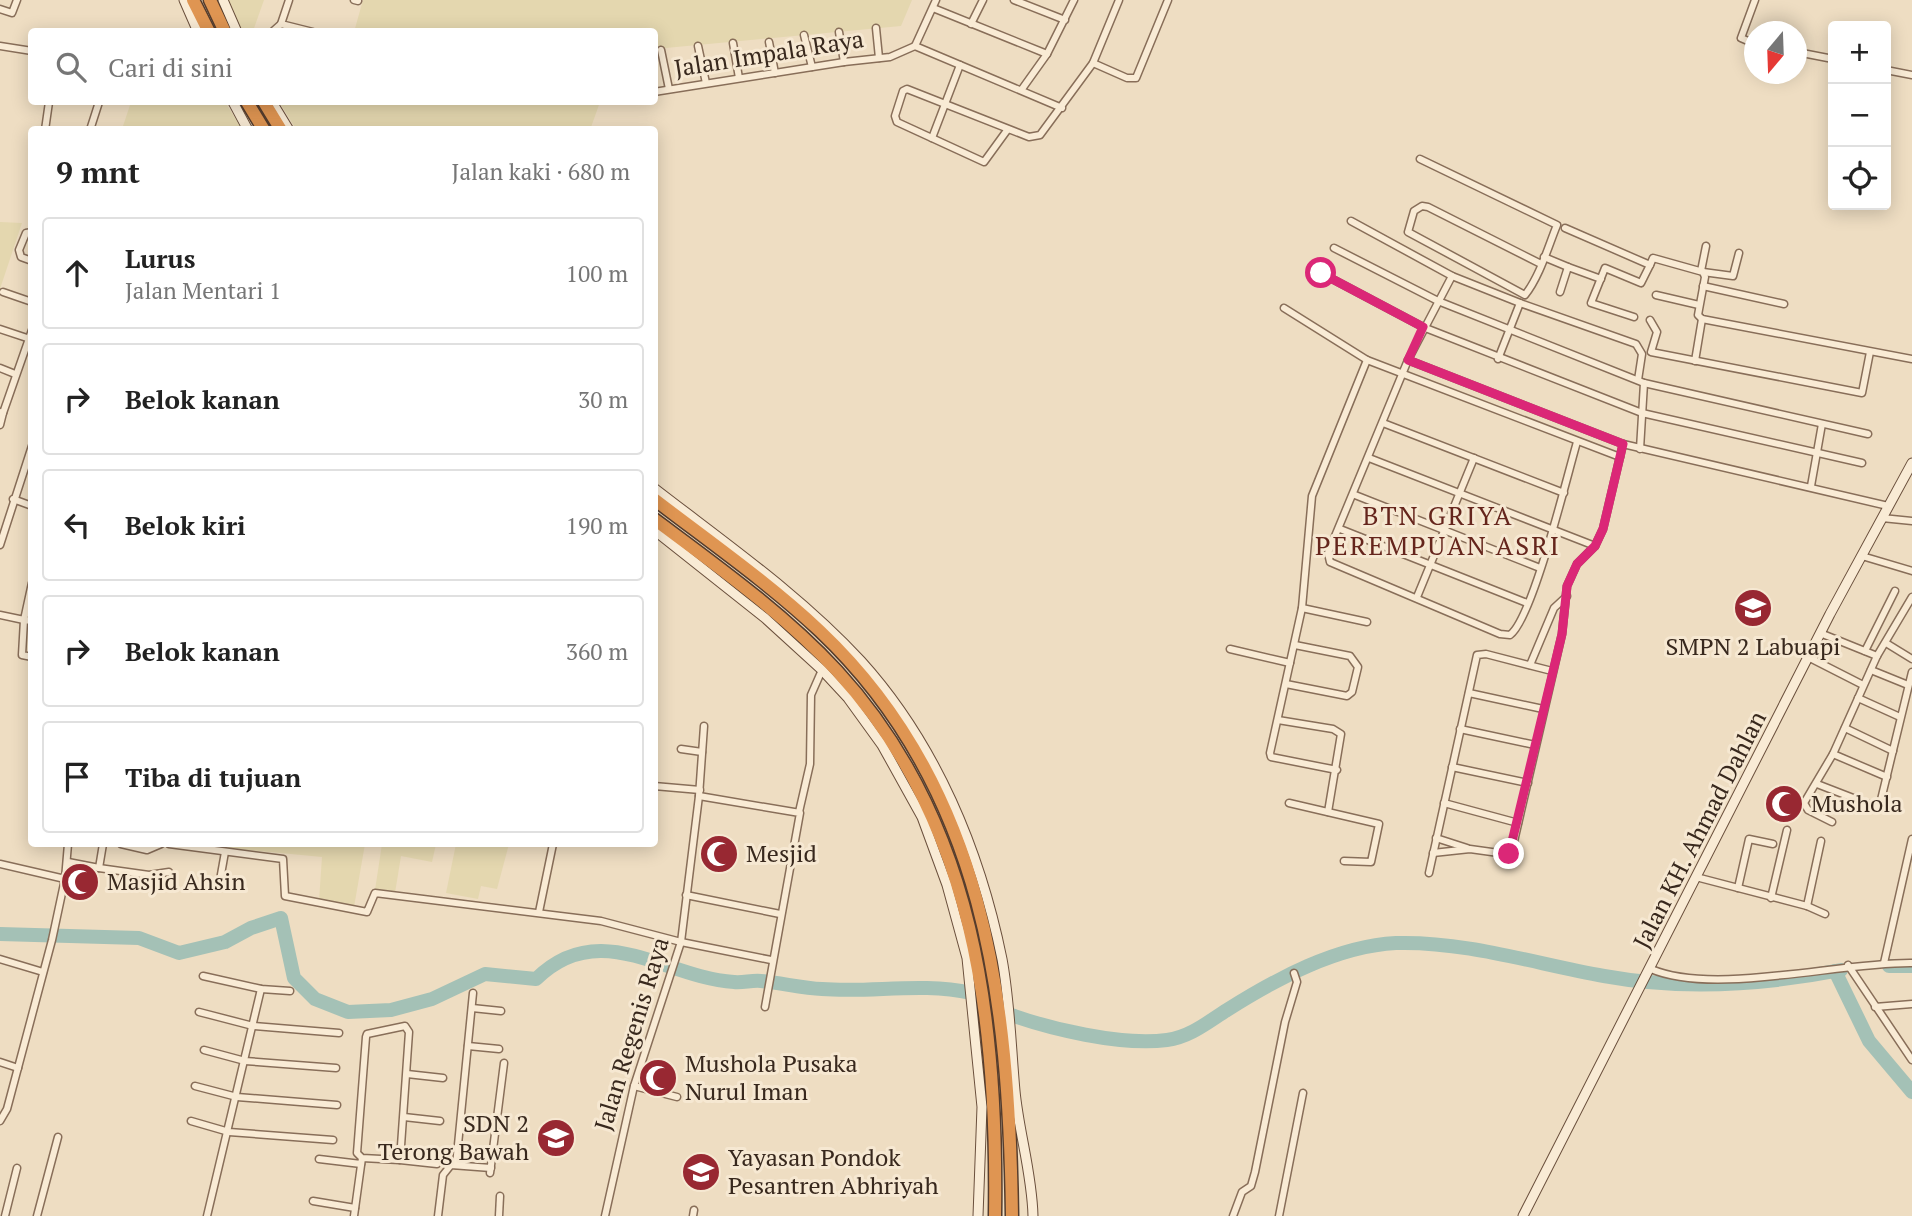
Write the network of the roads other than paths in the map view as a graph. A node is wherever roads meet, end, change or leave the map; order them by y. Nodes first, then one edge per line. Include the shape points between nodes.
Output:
1 (17, 0) edge
2 (184, 0) edge
3 (193, 0) edge
4 (211, 0) edge
5 (223, 0) edge
6 (289, 0) edge
7 (936, 0) edge
8 (983, 0) edge
9 (1014, 0) edge
10 (1074, 0) edge
11 (1119, 0) edge
12 (1168, 0) edge
13 (1755, 0) edge
14 (933, 8) junction
15 (0, 9) edge
16 (1065, 20) junction
17 (1747, 21) edge
18 (281, 24) junction
19 (971, 24) junction
20 (196, 28) edge
21 (207, 28) edge
22 (223, 28) edge
23 (235, 28) edge
24 (276, 28) edge
25 (297, 28) edge
26 (876, 28) dead end
27 (839, 32) dead end
28 (804, 35) dead end
29 (769, 42) dead end
30 (733, 43) dead end
31 (0, 46) edge
32 (698, 46) dead end
33 (915, 46) junction
34 (28, 50) edge
35 (662, 50) dead end
36 (1047, 54) junction
37 (1807, 54) edge
38 (879, 58) junction
39 (1828, 58) edge
40 (844, 62) junction
41 (1093, 62) junction
42 (960, 65) junction
43 (812, 67) junction
44 (1891, 71) edge
45 (775, 73) junction
46 (1912, 75) edge
47 (739, 78) junction
48 (706, 83) junction
49 (669, 89) junction
50 (1022, 89) junction
51 (658, 91) edge
52 (944, 103) junction
53 (49, 105) edge
54 (98, 105) edge
55 (235, 105) edge
56 (249, 105) edge
57 (266, 105) edge
58 (274, 105) edge
59 (1062, 108) junction
60 (46, 126) edge
61 (91, 126) edge
62 (246, 126) edge
63 (262, 126) edge
64 (279, 126) edge
65 (287, 126) edge
66 (1008, 129) junction
67 (932, 138) junction
68 (1420, 159) dead end
69 (1351, 221) dead end
70 (1565, 228) dead end
71 (28, 233) edge
72 (1706, 246) dead end
73 (1334, 247) dead end
74 (1739, 253) dead end
75 (28, 260) edge
76 (1542, 261) junction
77 (1650, 265) junction
78 (1568, 267) junction
79 (1702, 271) junction
80 (1321, 273) dead end
81 (1451, 276) junction
82 (1601, 279) junction
83 (1703, 286) junction
84 (4, 292) dead end
85 (1560, 292) dead end
86 (1656, 295) dead end
87 (28, 301) edge
88 (1438, 301) junction
89 (1520, 303) junction
90 (1784, 304) dead end
91 (1699, 305) junction
92 (1283, 308) dead end
93 (1634, 317) dead end
94 (1702, 319) junction
95 (1650, 320) dead end
96 (1423, 327) junction
97 (0, 329) edge
98 (1509, 329) junction
99 (28, 339) edge
100 (28, 345) edge
101 (1870, 352) junction
102 (1498, 359) junction
103 (1912, 359) edge
104 (1367, 360) junction
105 (1408, 360) junction
106 (1695, 361) junction
107 (0, 368) edge
108 (15, 374) junction
109 (1403, 374) junction
110 (1641, 381) junction
111 (2, 413) edge
112 (1642, 413) junction
113 (1383, 423) junction
114 (1822, 424) junction
115 (0, 425) edge
116 (1867, 434) dead end
117 (1577, 442) junction
118 (1623, 444) junction
119 (1640, 449) junction
120 (1817, 453) junction
121 (28, 457) edge
122 (1620, 457) junction
123 (1369, 458) junction
124 (1474, 458) junction
125 (1861, 463) dead end
126 (1912, 463) edge
127 (1811, 486) junction
128 (658, 491) edge
129 (1564, 493) junction
130 (1355, 495) junction
131 (1459, 495) junction
132 (13, 499) junction
133 (658, 502) edge
134 (28, 505) edge
135 (1888, 506) junction
136 (0, 513) edge
137 (8, 515) junction
138 (1882, 518) junction
139 (658, 522) edge
140 (1912, 522) edge
141 (1340, 529) junction
142 (1553, 530) junction
143 (1443, 531) junction
144 (658, 533) edge
145 (0, 545) edge
146 (1595, 546) junction
147 (1862, 556) junction
148 (1430, 565) junction
149 (1539, 568) junction
150 (1912, 571) edge
151 (1895, 591) dead end
152 (1567, 596) junction
153 (1417, 597) junction
154 (1912, 597) edge
155 (1527, 603) junction
156 (1302, 608) junction
157 (0, 615) edge
158 (28, 621) edge
159 (1367, 622) dead end
160 (1820, 633) junction
161 (1886, 643) junction
162 (1295, 645) junction
163 (1230, 649) dead end
164 (1865, 651) junction
165 (28, 656) edge
166 (1877, 656) junction
167 (1808, 657) junction
168 (1912, 659) edge
169 (1290, 663) junction
170 (1530, 665) junction
171 (822, 670) junction
172 (1871, 670) junction
173 (1552, 671) junction
174 (1912, 672) edge
175 (1286, 684) junction
176 (1863, 685) junction
177 (1909, 685) junction
178 (1469, 693) junction
179 (1858, 698) junction
180 (1543, 709) junction
181 (1900, 717) junction
182 (1278, 720) junction
183 (704, 726) dead end
184 (1845, 728) junction
185 (1460, 729) junction
186 (1535, 745) junction
187 (681, 749) dead end
188 (1893, 751) junction
189 (702, 752) junction
190 (1833, 754) junction
191 (1452, 767) junction
192 (1337, 769) junction
193 (1887, 777) junction
194 (1528, 783) junction
195 (1817, 784) junction
196 (658, 787) edge
197 (700, 793) junction
198 (1289, 803) dead end
199 (1444, 803) junction
200 (799, 812) junction
201 (1328, 812) junction
202 (1518, 822) junction
203 (1832, 822) dead end
204 (1787, 830) dead end
205 (1436, 838) junction
206 (1912, 839) edge
207 (1821, 841) dead end
208 (1773, 844) dead end
209 (68, 847) edge
210 (102, 847) edge
211 (133, 847) edge
212 (153, 847) edge
213 (190, 847) edge
214 (552, 847) edge
215 (1470, 849) junction
216 (225, 852) junction
217 (1433, 853) junction
218 (1344, 861) dead end
219 (68, 862) junction
220 (0, 864) edge
221 (99, 868) junction
222 (169, 872) dead end
223 (1429, 873) dead end
224 (1696, 877) junction
225 (65, 879) junction
226 (220, 880) dead end
227 (1738, 888) junction
228 (686, 895) junction
229 (1771, 898) junction
230 (1807, 906) junction
231 (539, 912) junction
232 (780, 914) junction
233 (1825, 914) dead end
234 (681, 942) junction
235 (0, 960) edge
236 (771, 960) junction
237 (998, 962) junction
238 (1884, 963) junction
239 (1912, 963) edge
240 (1849, 966) junction
241 (43, 972) junction
242 (1649, 972) junction
243 (1294, 974) dead end
244 (203, 976) dead end
245 (261, 989) junction
246 (290, 991) dead end
247 (473, 993) dead end
248 (996, 1000) junction
249 (1912, 1004) edge
250 (765, 1007) dead end
251 (1875, 1007) junction
252 (472, 1008) junction
253 (501, 1011) dead end
254 (199, 1012) dead end
255 (998, 1019) junction
256 (253, 1026) junction
257 (339, 1033) dead end
258 (468, 1046) junction
259 (499, 1049) dead end
260 (204, 1050) dead end
261 (1909, 1053) edge
262 (1912, 1059) edge
263 (245, 1061) junction
264 (0, 1062) edge
265 (504, 1063) dead end
266 (18, 1068) junction
267 (336, 1068) dead end
268 (407, 1074) junction
269 (443, 1078) dead end
270 (195, 1086) dead end
271 (634, 1086) junction
272 (1303, 1093) dead end
273 (237, 1097) junction
274 (677, 1097) dead end
275 (337, 1105) dead end
276 (404, 1117) junction
277 (0, 1121) edge
278 (191, 1121) dead end
279 (440, 1121) dead end
280 (229, 1132) junction
281 (58, 1137) dead end
282 (333, 1140) dead end
283 (319, 1159) dead end
284 (400, 1160) junction
285 (362, 1161) junction
286 (437, 1164) dead end
287 (456, 1165) junction
288 (18, 1168) dead end
289 (500, 1196) dead end
290 (313, 1202) dead end
291 (355, 1212) edge
292 (5, 1216) edge
293 (37, 1216) edge
294 (207, 1216) edge
295 (438, 1216) edge
296 (499, 1216) edge
297 (605, 1216) edge
298 (978, 1216) edge
299 (995, 1216) edge
300 (1012, 1216) edge
301 (1033, 1216) edge
302 (1234, 1216) edge
303 (1279, 1216) edge
304 (1523, 1216) edge

1 - 15 street via 12,13
2 - 20 street
3 - 21 highway
4 - 22 highway
5 - 23 street
6 - 18 street
7 - 14 street
8 - 19 street
9 - 16 street
10 - 16 street
11 - 41 street
12 - 41 street via 1136,78
13 - 17 street
14 - 19 street
14 - 33 street
16 - 36 street
18 - 24 street
18 - 25 street
19 - 36 street
26 - 38 street
27 - 40 street
28 - 43 street
29 - 45 street
30 - 47 street
31 - 34 street
32 - 48 street
33 - 38 street, Jalan Impala Raya
33 - 42 street
35 - 49 street
36 - 50 street
37 - 39 street
38 - 40 street, Jalan Impala Raya
40 - 43 street, Jalan Impala Raya
41 - 59 street
42 - 50 street
42 - 52 street
43 - 45 street, Jalan Impala Raya
44 - 46 street
45 - 47 street, Jalan Impala Raya
47 - 48 street, Jalan Impala Raya
48 - 49 street, Jalan Impala Raya
49 - 51 street, Jalan Impala Raya
50 - 59 street
52 - 66 street
52 - 67 street
52 - 67 street via 903,91 896,120
53 - 60 street
54 - 61 street
55 - 62 street
56 - 63 highway
57 - 64 highway
58 - 65 street
59 - 66 street via 1040,135 1029,137
66 - 67 street via 985,162
68 - 76 street via 1556,223
69 - 81 street
70 - 77 street
71 - 75 street via 19,250
72 - 79 street
73 - 88 street
74 - 79 street via 1733,276
76 - 76 street via 1428,207 1418,208 1408,227 1410,233 1521,294 1528,292
76 - 78 street
77 - 79 street via 1653,258
77 - 82 street via 1641,283 1605,268
78 - 82 street
78 - 85 street
79 - 83 street
80 - 96 street
81 - 88 street
81 - 89 street
82 - 93 street via 1591,303
83 - 90 street
83 - 91 street
84 - 87 street
86 - 91 street
88 - 96 street
88 - 98 street
89 - 98 street
89 - 110 street via 1636,344 1642,354
91 - 94 street
92 - 104 street
94 - 101 street
94 - 106 street
95 - 106 street via 1657,332 1651,352
96 - 102 street
96 - 105 street
97 - 99 street
98 - 102 street
98 - 110 street
100 - 108 street
101 - 103 street
101 - 106 street via 1862,393
102 - 112 street
104 - 109 street
104 - 156 street via 1315,488
105 - 109 street
105 - 118 street
107 - 108 street
108 - 111 street
109 - 113 street
109 - 117 street
110 - 112 street
110 - 114 street
111 - 115 street
112 - 119 street
112 - 120 street
113 - 123 street
113 - 124 street
114 - 116 street
114 - 120 street
117 - 122 street
117 - 129 street
118 - 119 street
118 - 122 street
119 - 127 street
120 - 125 street
120 - 127 street
121 - 132 street
122 - 146 street
123 - 130 street
123 - 131 street
124 - 129 street
124 - 131 street
126 - 135 street, Jalan KH. Ahmad Dahlan
127 - 135 street
128 - 237 street via 791,595 862,662 885,691 926,751 950,797 982,879
129 - 142 street
130 - 141 street
130 - 143 street
131 - 142 street
131 - 143 street
132 - 134 street
132 - 137 street
133 - 237 highway via 820,632 880,701 944,805
135 - 138 street, Jalan KH. Ahmad Dahlan
136 - 137 street
137 - 145 street
138 - 140 street
138 - 147 street, Jalan KH. Ahmad Dahlan
139 - 248 highway via 800,635 849,685 885,731 947,853
141 - 148 street
141 - 153 street via 1328,553 1330,562
142 - 146 street
142 - 149 street
143 - 148 street
143 - 149 street
144 - 171 street
146 - 152 street via 1572,572
147 - 150 street
147 - 160 street, Jalan KH. Ahmad Dahlan
148 - 153 street
148 - 155 street
149 - 155 street
151 - 164 street
152 - 170 street via 1553,608
152 - 173 street
153 - 155 street via 1504,635 1514,632
154 - 161 street
156 - 159 street
156 - 162 street
157 - 158 street
158 - 165 street via 20,653
160 - 164 street
160 - 167 street, Jalan KH. Ahmad Dahlan
161 - 166 street
161 - 168 street
162 - 169 street
162 - 175 street via 1350,656 1358,667 1347,696
163 - 169 street
164 - 166 street
166 - 172 street
167 - 176 street
167 - 224 street, Jalan KH. Ahmad Dahlan
169 - 175 street
170 - 173 street
170 - 178 street via 1479,653
171 - 200 street via 811,695 809,771
171 - 298 street via 882,745 922,817 956,916 971,988 982,1119
172 - 176 street
172 - 177 street
173 - 180 street
174 - 177 street
175 - 182 street
176 - 179 street
177 - 181 street
178 - 180 street
178 - 185 street
179 - 181 street
179 - 184 street
180 - 186 street
181 - 188 street
182 - 192 street via 1339,732
182 - 192 street via 1271,757
183 - 189 street, Jalan Regenis Raya
184 - 188 street
184 - 190 street
185 - 186 street
185 - 191 street
186 - 194 street
187 - 189 street
188 - 193 street
189 - 197 street, Jalan Regenis Raya
190 - 193 street
190 - 195 street
191 - 194 street
191 - 199 street
192 - 201 street
193 - 195 street via 1880,808
194 - 202 street
195 - 203 street via 1805,805
196 - 197 street
197 - 200 street
197 - 228 street, Jalan Regenis Raya
198 - 201 street
199 - 202 street
199 - 205 street
200 - 232 street
201 - 218 street via 1380,825 1371,862
202 - 215 street via 1509,854
204 - 229 street
205 - 215 street
205 - 217 street
206 - 238 street
207 - 230 street
208 - 227 street via 1749,839
209 - 219 street
210 - 221 street
211 - 212 street
213 - 216 street
214 - 231 street
215 - 217 street
216 - 226 street
216 - 231 street via 283,859 285,896 326,906 367,912 376,893
217 - 223 street
219 - 221 street
219 - 225 street
220 - 225 street
221 - 222 street via 149,875
224 - 227 street
224 - 242 street, Jalan KH. Ahmad Dahlan
225 - 241 street
227 - 229 street
228 - 232 street
228 - 234 street, Jalan Regenis Raya
229 - 230 street
230 - 233 street
231 - 234 street via 601,921
232 - 236 street
234 - 236 street
234 - 271 street, Jalan Regenis Raya
235 - 241 street
236 - 250 street
237 - 248 highway
238 - 239 street
238 - 240 street
240 - 242 street via 1702,979
240 - 251 street
241 - 266 street
242 - 304 street, Jalan KH. Ahmad Dahlan
243 - 302 street via 1297,982 1255,1172
244 - 245 street
245 - 246 street
245 - 256 street
247 - 252 street
248 - 255 highway
248 - 255 street
249 - 251 street
251 - 261 street
252 - 253 street
252 - 258 street
254 - 256 street
255 - 299 highway
255 - 300 highway via 1009,1124
255 - 301 street via 1016,1098
256 - 257 street
256 - 263 street
258 - 259 street
258 - 287 street
260 - 263 street
261 - 262 street
263 - 267 street
263 - 273 street
264 - 266 street
265 - 287 street via 491,1171
266 - 277 street
268 - 269 street
268 - 276 street
268 - 285 street via 409,1028 367,1034 357,1153
270 - 273 street
271 - 274 street
271 - 297 street, Jalan Regenis Raya
272 - 303 street
273 - 275 street
273 - 280 street
276 - 279 street
276 - 284 street
278 - 280 street
280 - 282 street
280 - 294 street
281 - 293 street
283 - 285 street
284 - 285 street
284 - 286 street
285 - 291 street
287 - 295 street via 443,1175
288 - 292 street
289 - 296 street
290 - 291 street

